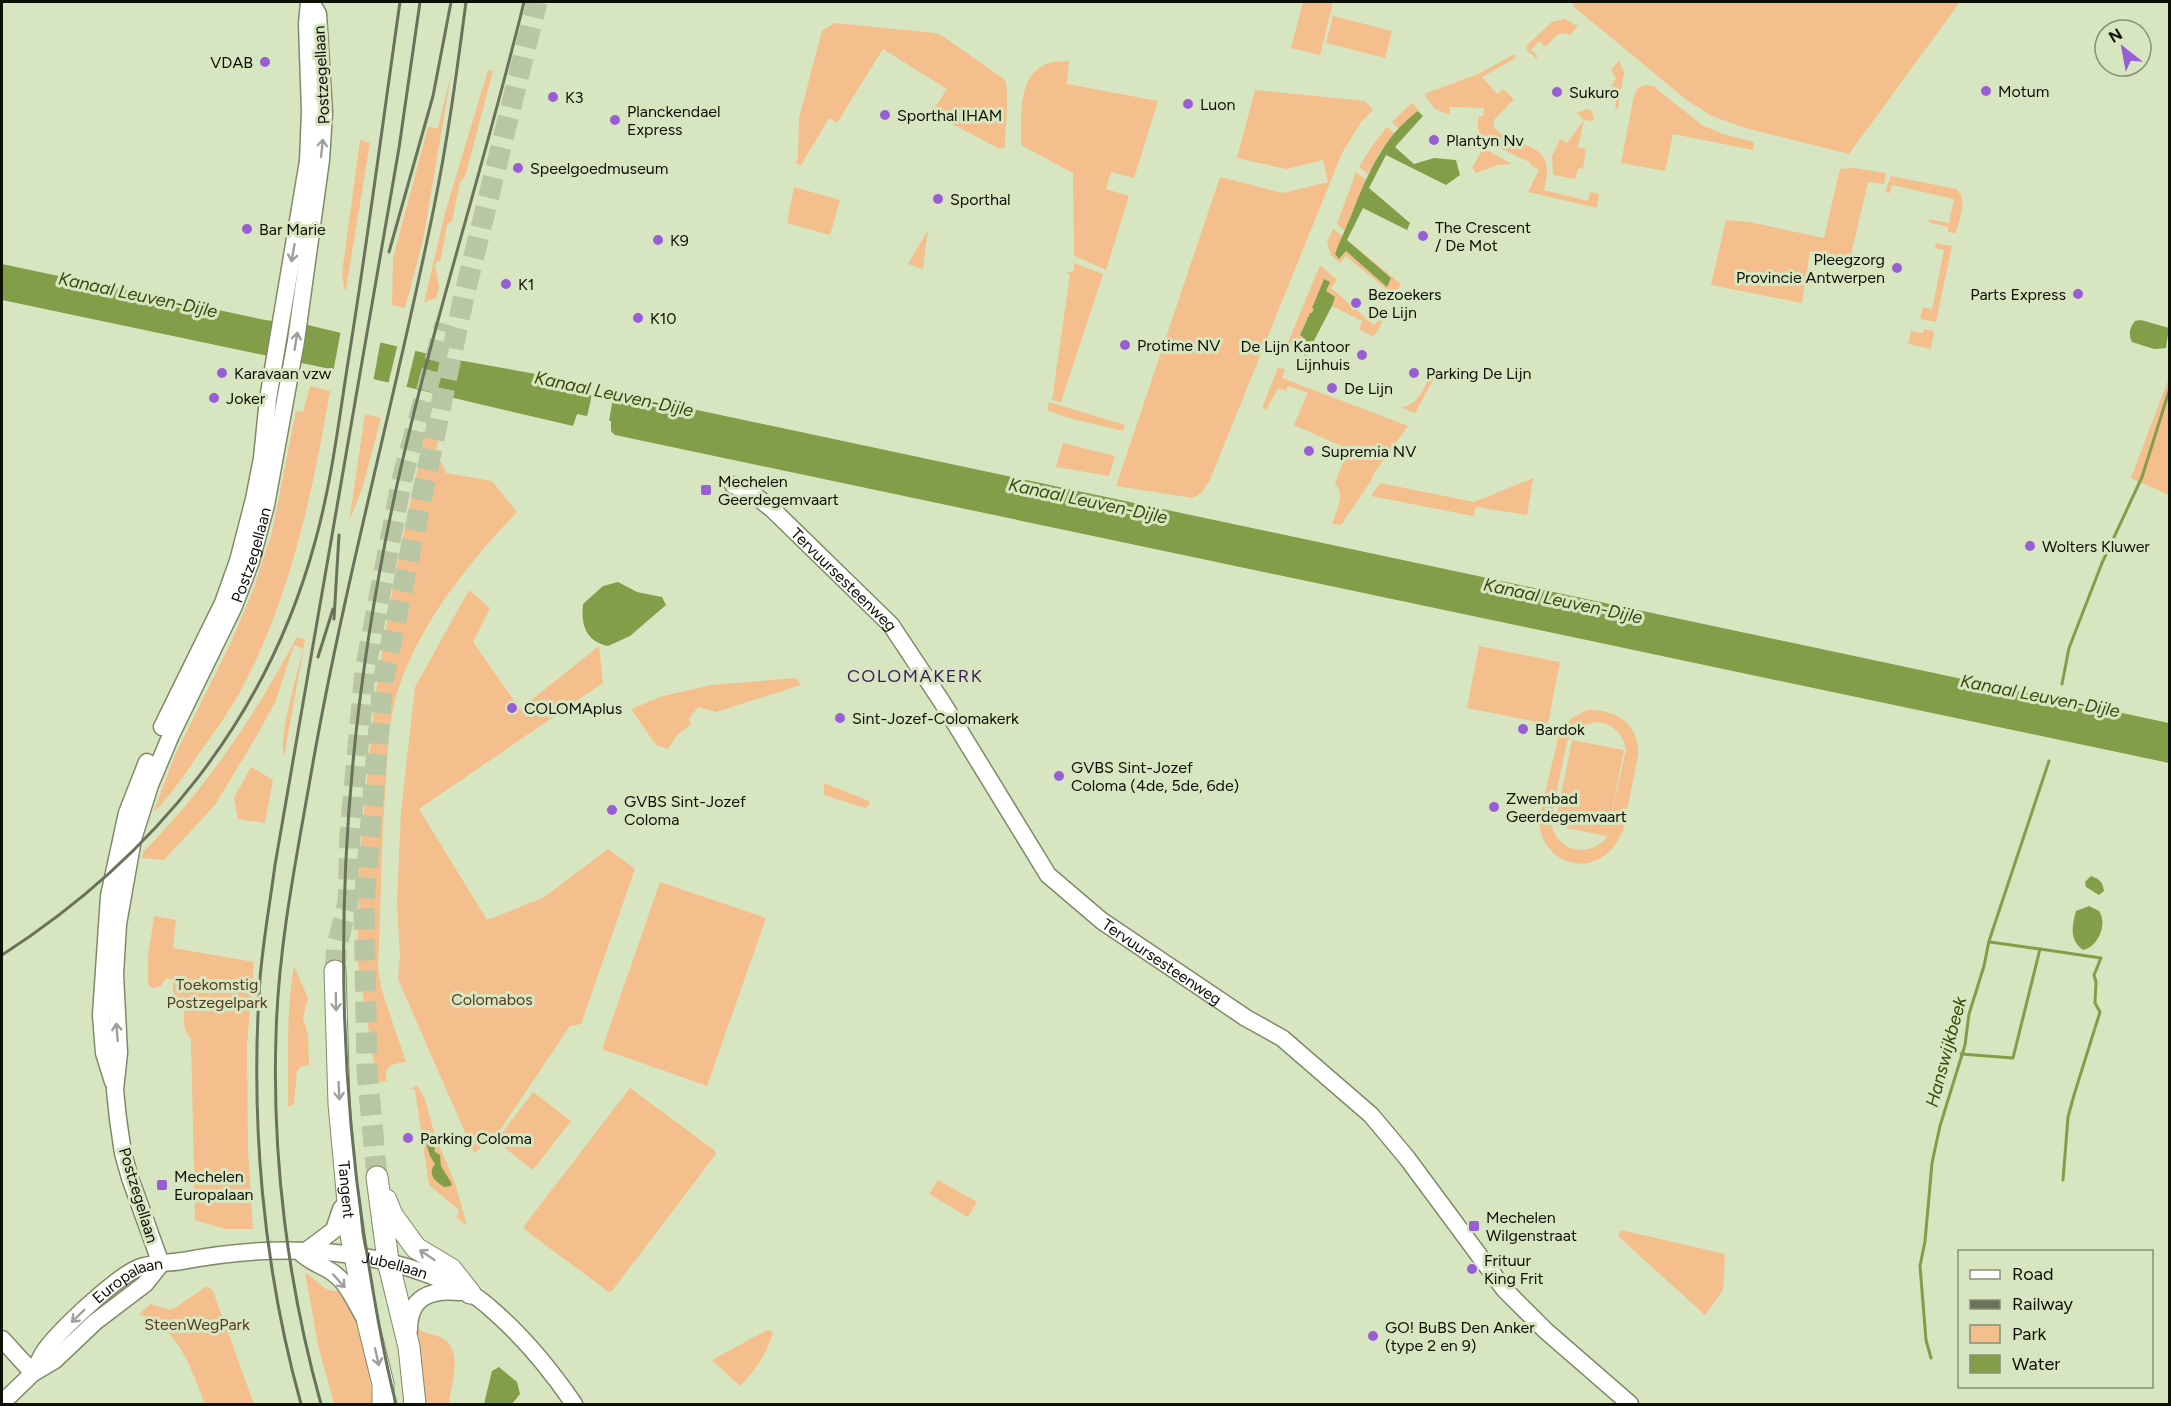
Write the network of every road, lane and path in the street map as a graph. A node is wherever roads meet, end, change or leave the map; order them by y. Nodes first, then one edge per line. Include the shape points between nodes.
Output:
1 (310, 2) edge
2 (317, 112) junction
3 (733, 485) dead end
4 (335, 971) tunnel mouth
5 (115, 1090) junction
6 (348, 1202) junction
7 (302, 1251) junction
8 (356, 1254) junction
9 (388, 1261) junction
10 (161, 1264) junction
11 (472, 1294) junction
12 (368, 1323) junction
13 (2, 1339) edge
14 (409, 1347) junction
15 (33, 1373) junction
16 (2, 1403) edge
17 (383, 1404) edge
18 (415, 1404) edge
19 (574, 1404) edge
20 (1630, 1404) edge

1 - 2 main road, Postzegellaan via 307,24
5 -> 2 main road, Postzegellaan via 119,1053 115,974 118,924 133,839 158,763 243,586 266,505 307,270 324,135
2 -> 5 main road, Postzegellaan via 250,519 223,603 137,786 114,867 101,1015 104,1053
3 - 20 main road, Tervuursesteenweg via 772,509 888,621 1048,875 1102,921 1282,1038 1371,1115 1504,1289
4 -> 6 highway, Tangent via 339,1104
5 - 10 main road, Postzegellaan via 123,1153
6 - 7 main road via 341,1209 334,1230
6 - 8 highway, Tangent
7 - 8 main road, Jubellaan
7 - 10 main road, Jubellaan via 224,1253
7 -> 12 main road via 308,1261 340,1279
8 - 9 main road, Jubellaan
8 - 12 highway, Tangent
9 - 11 main road, Jubellaan
11 -> 9 highway, Tangent via 451,1269 423,1253 402,1232 378,1178
9 - 14 highway, Tangent
10 - 15 main road, Europalaan via 145,1284 95,1322 55,1360
11 - 14 main road via 444,1291 422,1298 410,1313
11 - 19 main road, Jubellaan via 537,1355
12 -> 17 highway, Tangent via 383,1384
13 - 15 main road
14 - 18 highway, Tangent
15 - 16 main road, Europalaan

